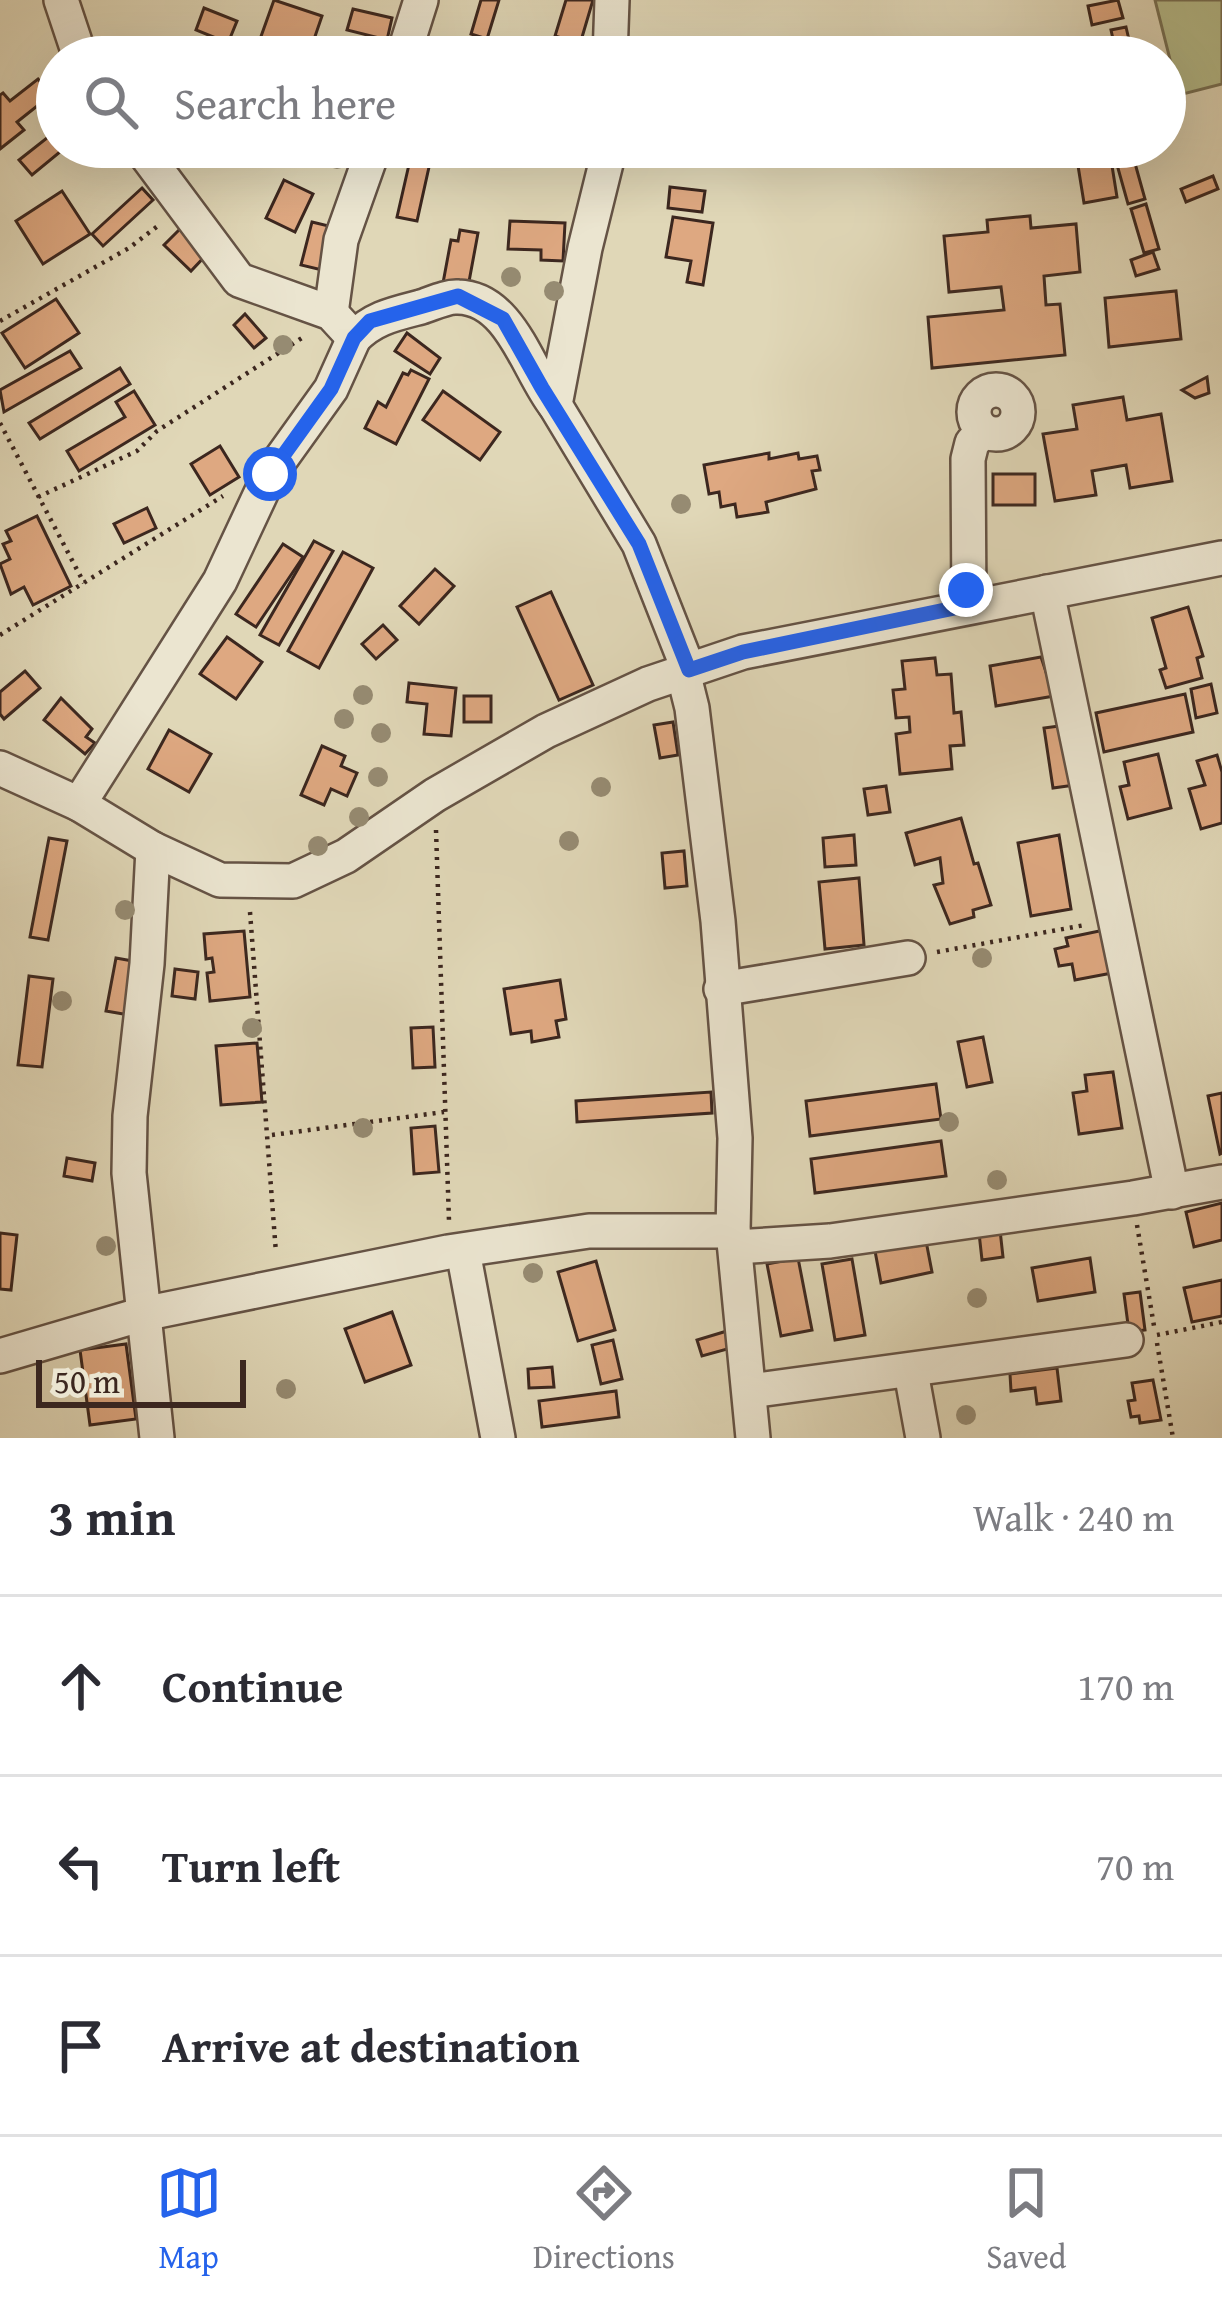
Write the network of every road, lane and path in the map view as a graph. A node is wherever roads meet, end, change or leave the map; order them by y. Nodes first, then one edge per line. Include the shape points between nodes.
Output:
1 (61, 0) edge
2 (421, 0) edge
3 (612, 0) edge
4 (73, 36) edge
5 (410, 36) edge
6 (611, 36) edge
7 (157, 168) edge
8 (367, 168) edge
9 (605, 168) edge
10 (187, 205) junction
11 (0, 321) edge
12 (342, 326) junction
13 (555, 405) junction
14 (0, 423) edge
15 (983, 431) dead end
16 (38, 497) junction
17 (222, 497) dead end
18 (1222, 558) edge
19 (84, 584) junction
20 (1047, 592) junction
21 (969, 605) junction
22 (0, 635) edge
23 (686, 671) junction
24 (0, 768) edge
25 (435, 795) junction
26 (79, 804) junction
27 (153, 849) junction
28 (247, 882) junction
29 (1114, 920) junction
30 (908, 958) joint
31 (721, 989) junction
32 (444, 1112) junction
33 (269, 1136) junction
34 (1222, 1182) edge
35 (1172, 1192) junction
36 (1132, 1198) junction
37 (734, 1239) junction
38 (456, 1251) junction
39 (278, 1287) junction
40 (143, 1314) junction
41 (1222, 1322) edge
42 (1141, 1338) junction
43 (0, 1356) edge
44 (911, 1372) junction
45 (750, 1391) junction
46 (157, 1438) edge
47 (498, 1438) edge
48 (753, 1438) edge
49 (923, 1438) edge
50 (1173, 1438) edge

1 - 4 street
2 - 5 street
3 - 6 street
7 - 10 street
8 - 12 street via 341,240
9 - 13 street
10 - 11 path
10 - 12 street via 239,280
12 - 13 street via 458,296 503,319
12 - 16 path via 306,336 137,451
12 - 26 street via 331,389 270,474 220,581
13 - 23 street via 639,544
14 - 16 path
15 - 21 street via 968,459
16 - 19 path
17 - 19 path
18 - 20 street
19 - 22 path
20 - 21 street
20 - 29 street
21 - 23 street
23 - 25 street via 546,731
23 - 31 street
24 - 26 street
25 - 28 street via 346,856 293,881
25 - 32 path
26 - 27 street
27 - 28 street via 220,880
27 - 40 street via 130,1116
28 - 33 path
29 - 30 path
29 - 35 street
30 - 31 street
31 - 37 street via 735,1138
32 - 33 path
32 - 38 path
33 - 39 path
34 - 35 street
35 - 36 street
36 - 37 street via 830,1241
36 - 42 path
37 - 38 street via 589,1232
37 - 45 street
38 - 39 street
38 - 47 street
39 - 40 street
40 - 43 street
40 - 46 street
41 - 42 path
42 - 44 street
42 - 50 path
44 - 45 street
44 - 49 street
45 - 48 street

